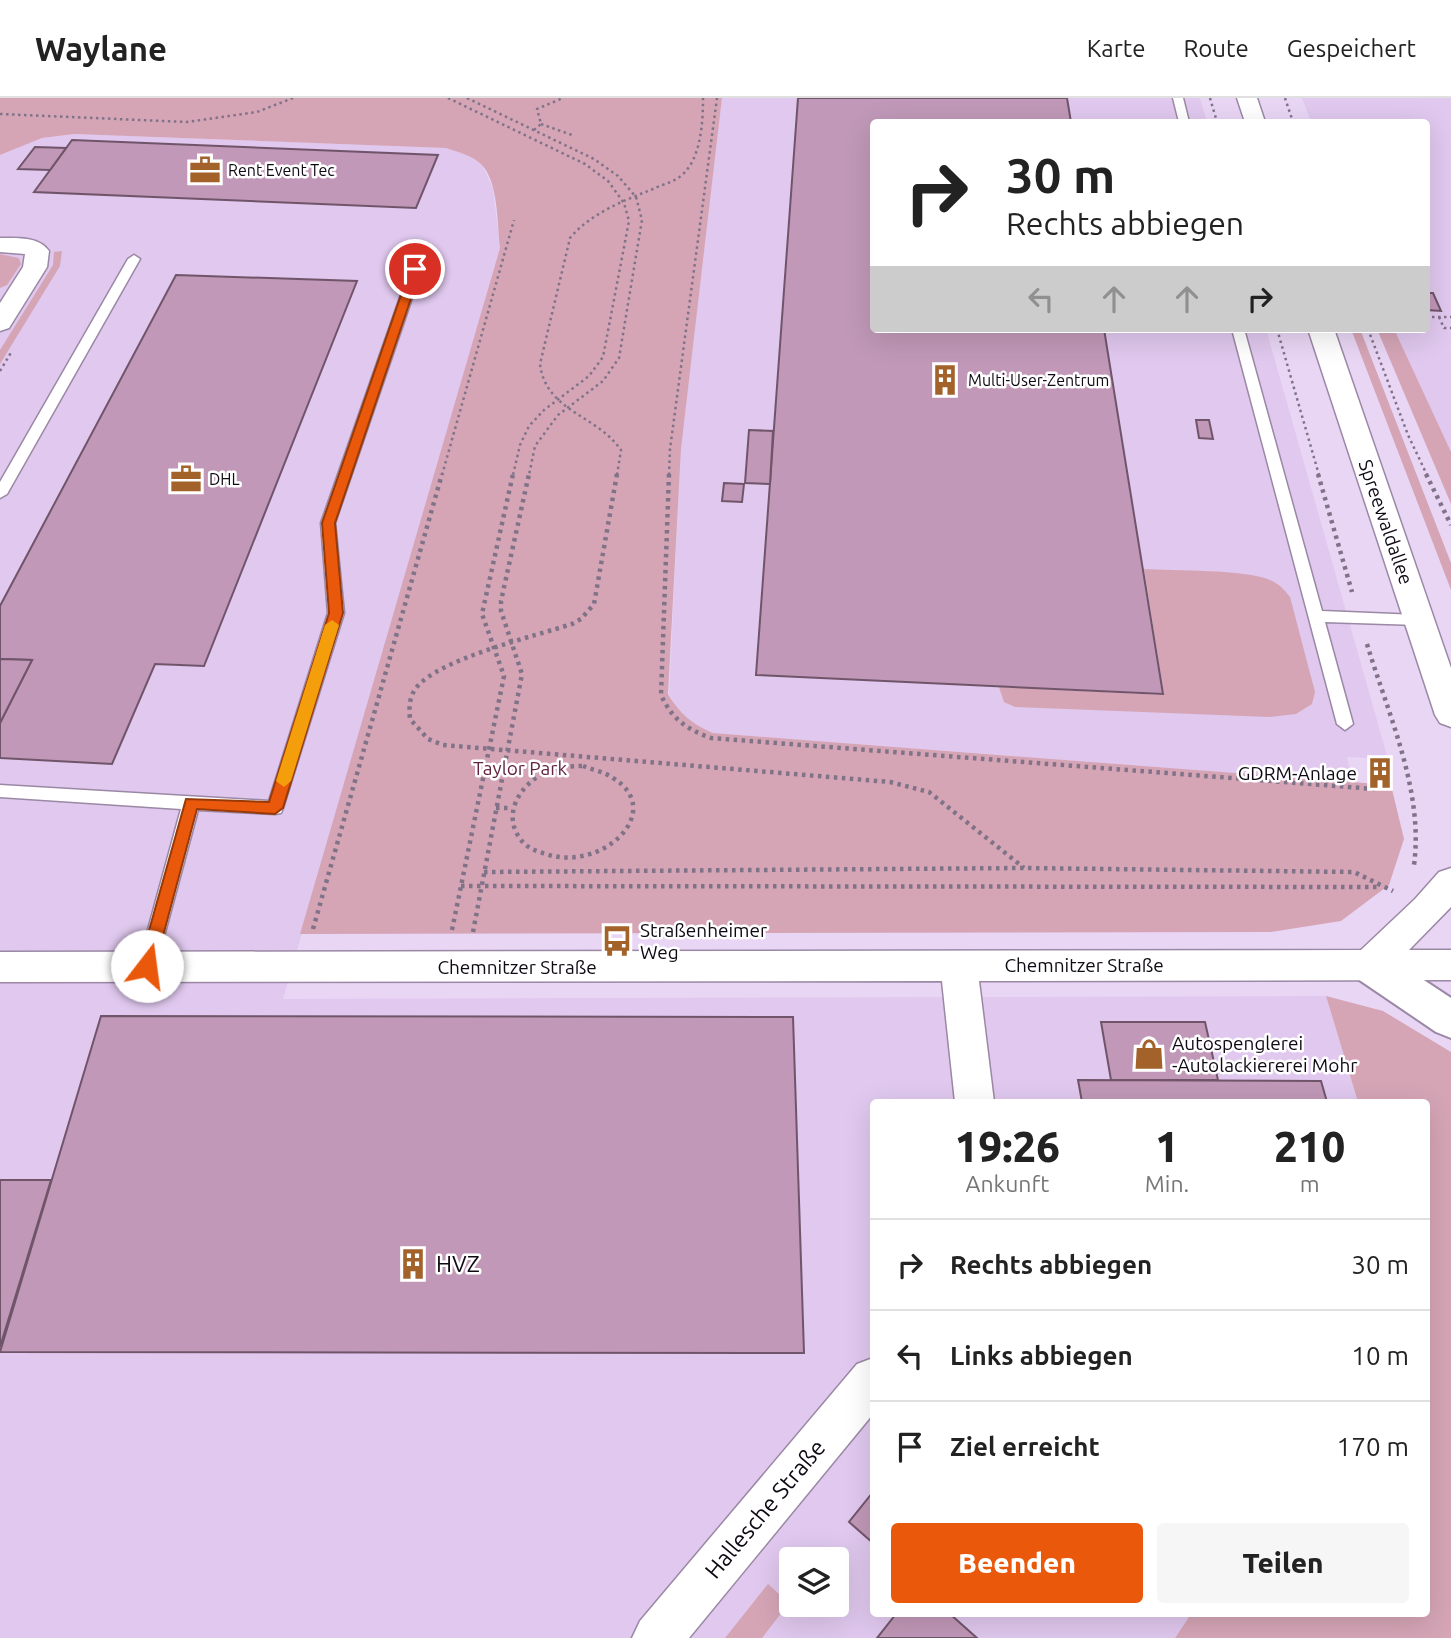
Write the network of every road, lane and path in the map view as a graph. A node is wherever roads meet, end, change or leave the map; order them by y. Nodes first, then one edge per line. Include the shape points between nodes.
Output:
1 (293, 98) edge
2 (448, 98) edge
3 (467, 98) edge
4 (563, 98) edge
5 (703, 98) edge
6 (717, 98) edge
7 (1178, 98) edge
8 (1210, 98) edge
9 (1247, 98) edge
10 (1284, 98) edge
11 (0, 114) edge
12 (1183, 119) edge
13 (1216, 119) edge
14 (1254, 119) edge
15 (1292, 119) edge
16 (541, 124) junction
17 (534, 130) junction
18 (572, 135) dead end
19 (636, 197) junction
20 (624, 203) junction
21 (514, 220) dead end
22 (0, 245) edge
23 (134, 259) dead end
24 (415, 269) dead end
25 (1430, 317) edge
26 (1439, 317) junction
27 (1451, 317) edge
28 (0, 321) edge
29 (1451, 328) edge
30 (1239, 333) edge
31 (1322, 333) edge
32 (1369, 333) edge
33 (557, 400) junction
34 (569, 407) junction
35 (0, 494) edge
36 (1451, 526) edge
37 (1316, 616) junction
38 (1418, 620) junction
39 (514, 645) junction
40 (496, 649) junction
41 (1451, 715) edge
42 (1345, 724) dead end
43 (488, 750) junction
44 (508, 751) junction
45 (584, 757) junction
46 (583, 766) junction
47 (1375, 789) dead end
48 (0, 791) edge
49 (191, 803) junction
50 (496, 808) junction
51 (511, 808) junction
52 (568, 859) junction
53 (1024, 868) junction
54 (567, 871) junction
55 (484, 872) junction
56 (1451, 882) edge
57 (461, 886) junction
58 (481, 887) junction
59 (958, 964) junction
60 (1369, 965) junction
61 (1451, 965) edge
62 (147, 966) junction
63 (0, 967) edge
64 (302, 967) junction
65 (455, 967) junction
66 (1451, 1020) edge
67 (975, 1099) edge
68 (870, 1384) edge
69 (657, 1638) edge

1 - 11 path via 257,112 187,122
2 - 20 path via 585,164 608,181
3 - 17 path
4 - 16 path via 537,109
5 - 19 path via 693,161 687,170
6 - 47 path via 670,449 661,695 669,715 686,730 711,738
7 - 12 lane
8 - 13 path
9 - 14 street
10 - 15 path
16 - 17 path
16 - 18 path
17 - 19 path via 594,159
19 - 20 path
19 - 34 path via 642,220 619,358 603,381
20 - 33 path via 629,221 603,357 589,376
20 - 33 path via 587,220 570,238 540,364 540,376
21 - 64 path
22 - 28 street via 23,245 37,251 35,267
23 - 35 lane
24 - 49 lane via 328,523 336,613 275,808
25 - 26 path
26 - 27 path
26 - 29 path via 1444,328
30 - 37 lane
31 - 38 street, Spreewaldallee
32 - 36 path via 1408,436
33 - 34 path
33 - 40 path via 529,426 520,445 483,600 482,614
34 - 39 path via 544,430 535,446 501,601
34 - 39 path via 607,432 621,450 597,597 589,611 572,624
37 - 38 lane
37 - 42 lane
38 - 41 street, Spreewaldallee
39 - 40 path
39 - 44 path via 522,674
40 - 43 path via 504,676
40 - 43 path via 430,673 416,684 408,708 410,719 428,739
43 - 44 path
43 - 57 path
44 - 45 path
44 - 50 path
45 - 46 path
45 - 53 path via 890,782 929,792
46 - 51 path via 537,776 517,794
46 - 52 path via 618,779 634,806 632,822 608,849
48 - 49 lane
49 - 62 lane
50 - 51 path
50 - 55 path
51 - 52 path via 512,824 531,850
52 - 54 path
53 - 54 path
53 - 58 path via 1354,872 1385,887
54 - 55 path
55 - 58 path
56 - 60 street
57 - 58 path
57 - 65 path
58 - 65 path
59 - 60 street, Chemnitzer Straße
59 - 65 street, Chemnitzer Straße
59 - 67 street
60 - 61 street, Chemnitzer Straße
60 - 66 street
62 - 63 street, Chemnitzer Straße
62 - 64 street, Chemnitzer Straße
64 - 65 street, Chemnitzer Straße
68 - 69 street, Hallesche Straße

